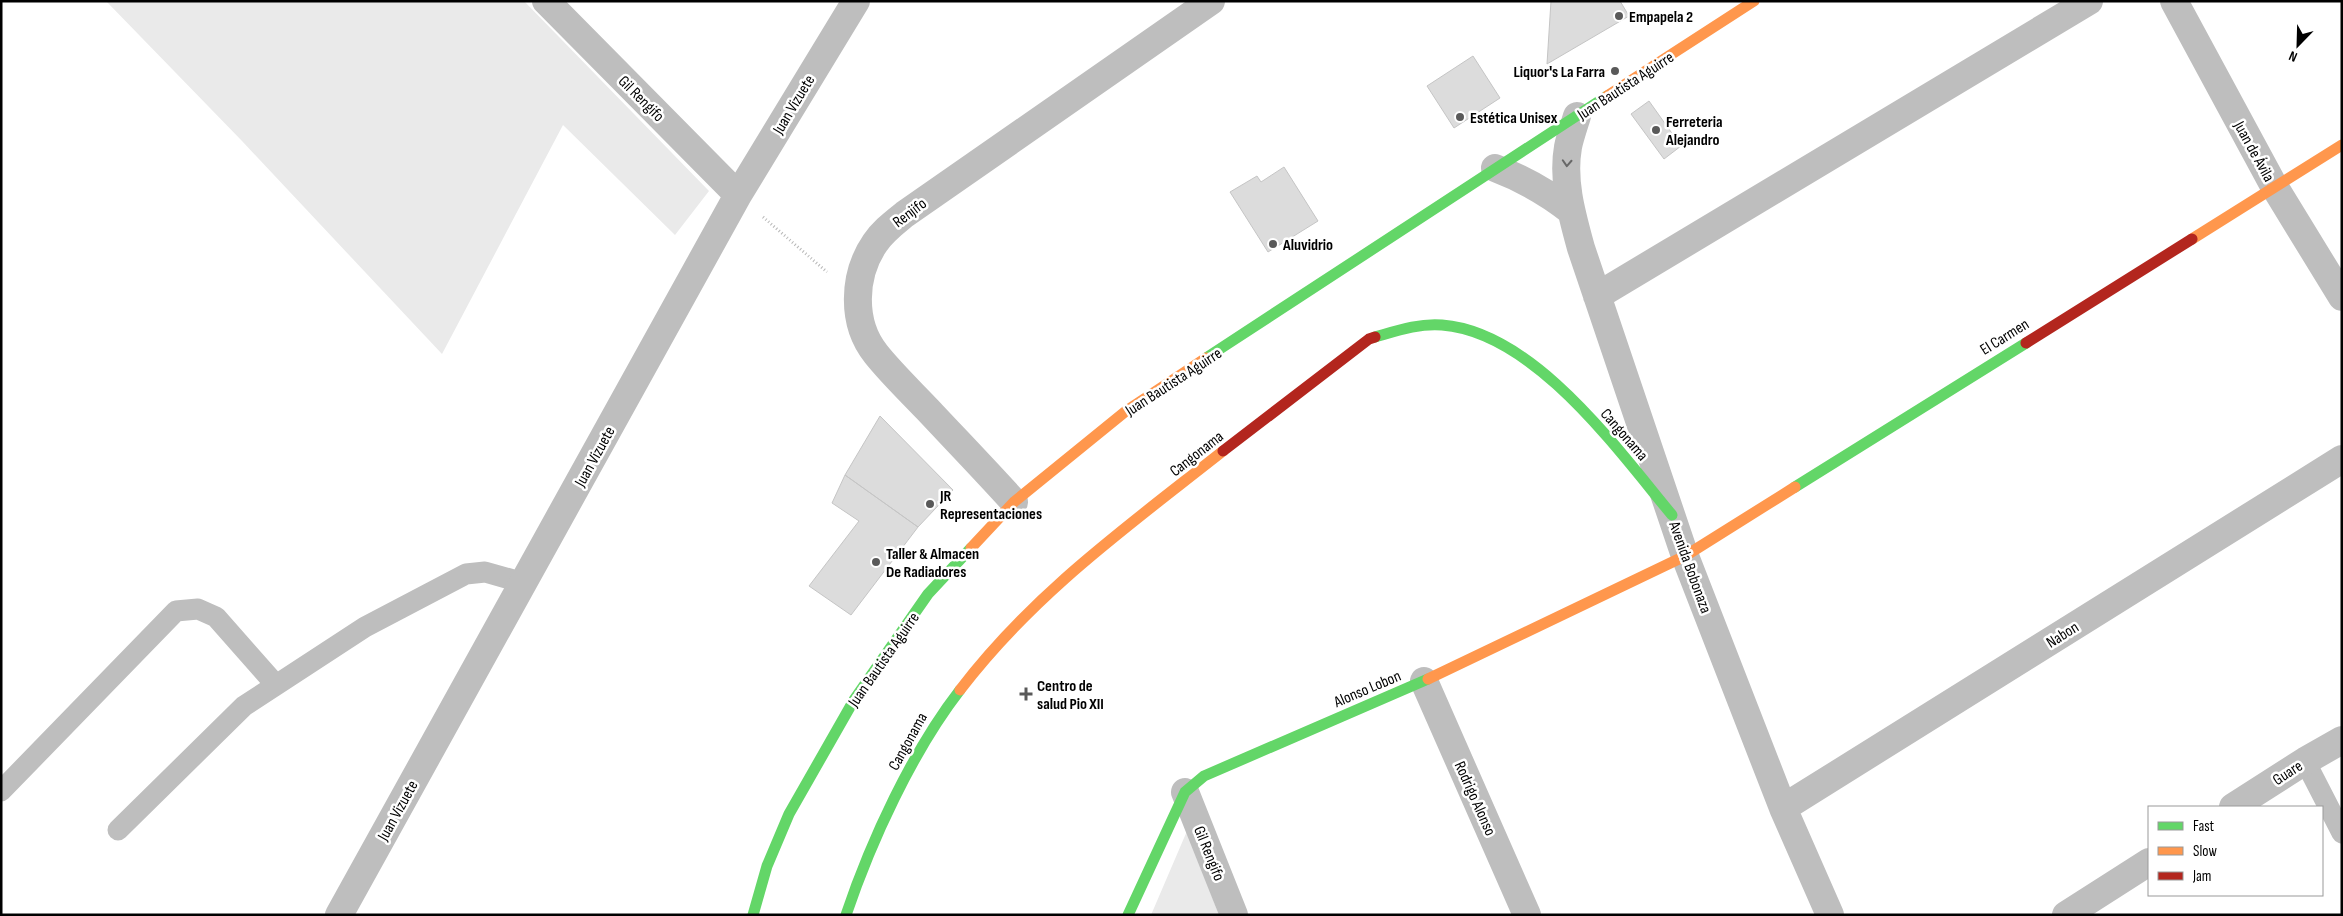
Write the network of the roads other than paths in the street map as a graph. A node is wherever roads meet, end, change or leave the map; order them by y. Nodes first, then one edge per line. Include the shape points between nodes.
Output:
1 (546, 1) edge
2 (856, 1) edge
3 (1211, 1) edge
4 (1754, 1) edge
5 (2089, 1) edge
6 (2174, 1) edge
7 (1577, 116) junction
8 (2342, 145) edge
9 (1495, 168) junction
10 (2274, 186) junction
11 (738, 195) junction
12 (1571, 212) junction
13 (1597, 296) junction
14 (2342, 297) edge
15 (2342, 459) edge
16 (1014, 502) junction
17 (1672, 515) junction
18 (1685, 556) junction
19 (524, 583) junction
20 (1424, 681) junction
21 (276, 685) junction
22 (2342, 740) edge
23 (2305, 760) junction
24 (1, 791) edge
25 (1185, 792) junction
26 (2235, 806) edge
27 (1783, 808) junction
28 (118, 830) dead end
29 (2342, 833) edge
30 (2148, 863) edge
31 (339, 915) edge
32 (753, 915) edge
33 (846, 915) edge
34 (1128, 915) edge
35 (1234, 915) edge
36 (1528, 915) edge
37 (1830, 915) edge
38 (2066, 915) edge

1 - 11 street, Gil Rengifo
2 - 11 street, Juan Vizuete
3 - 16 street, Renjifo via 888,227 865,260 859,278 860,320 875,353
4 - 7 street, Juan Bautista Aguirre
5 - 13 street
6 - 10 street, Juan de Ávila
7 - 9 street, Juan Bautista Aguirre
7 -> 12 street, Avenida Bobonaza via 1568,147 1566,180
8 - 10 street, El Carmen
9 - 12 street via 1523,178
9 - 16 street, Juan Bautista Aguirre via 1126,411
10 - 14 street, Juan de Ávila
10 - 18 street, El Carmen
11 - 19 street, Juan Vizuete
12 - 13 street, Avenida Bobonaza
13 - 17 street, Avenida Bobonaza
15 - 27 street, Nabon
16 - 32 street, Juan Bautista Aguirre via 928,594 854,700 789,814 767,866
17 - 18 street, Avenida Bobonaza
17 - 33 street, Cangonama via 1573,399 1548,377 1488,337 1450,326 1411,326 1369,340 1101,546 1044,595 987,654 942,713 898,790
18 - 20 street, Alonso Lobon
18 - 27 street, Avenida Bobonaza
19 - 21 lane via 486,572 466,574 365,627
19 - 31 street, Juan Vizuete
20 - 25 street, Alonso Lobon via 1204,776
20 - 36 street, Rodrigo Alonso
21 - 24 lane via 216,617 198,609 176,611
21 - 28 lane via 244,706
22 - 23 street, Guare
23 - 26 street, Guare
23 - 29 lane
25 - 34 street, Alonso Lobon
25 - 35 street, Gil Rengifo
27 - 37 street, Avenida Bobonaza
30 - 38 street

